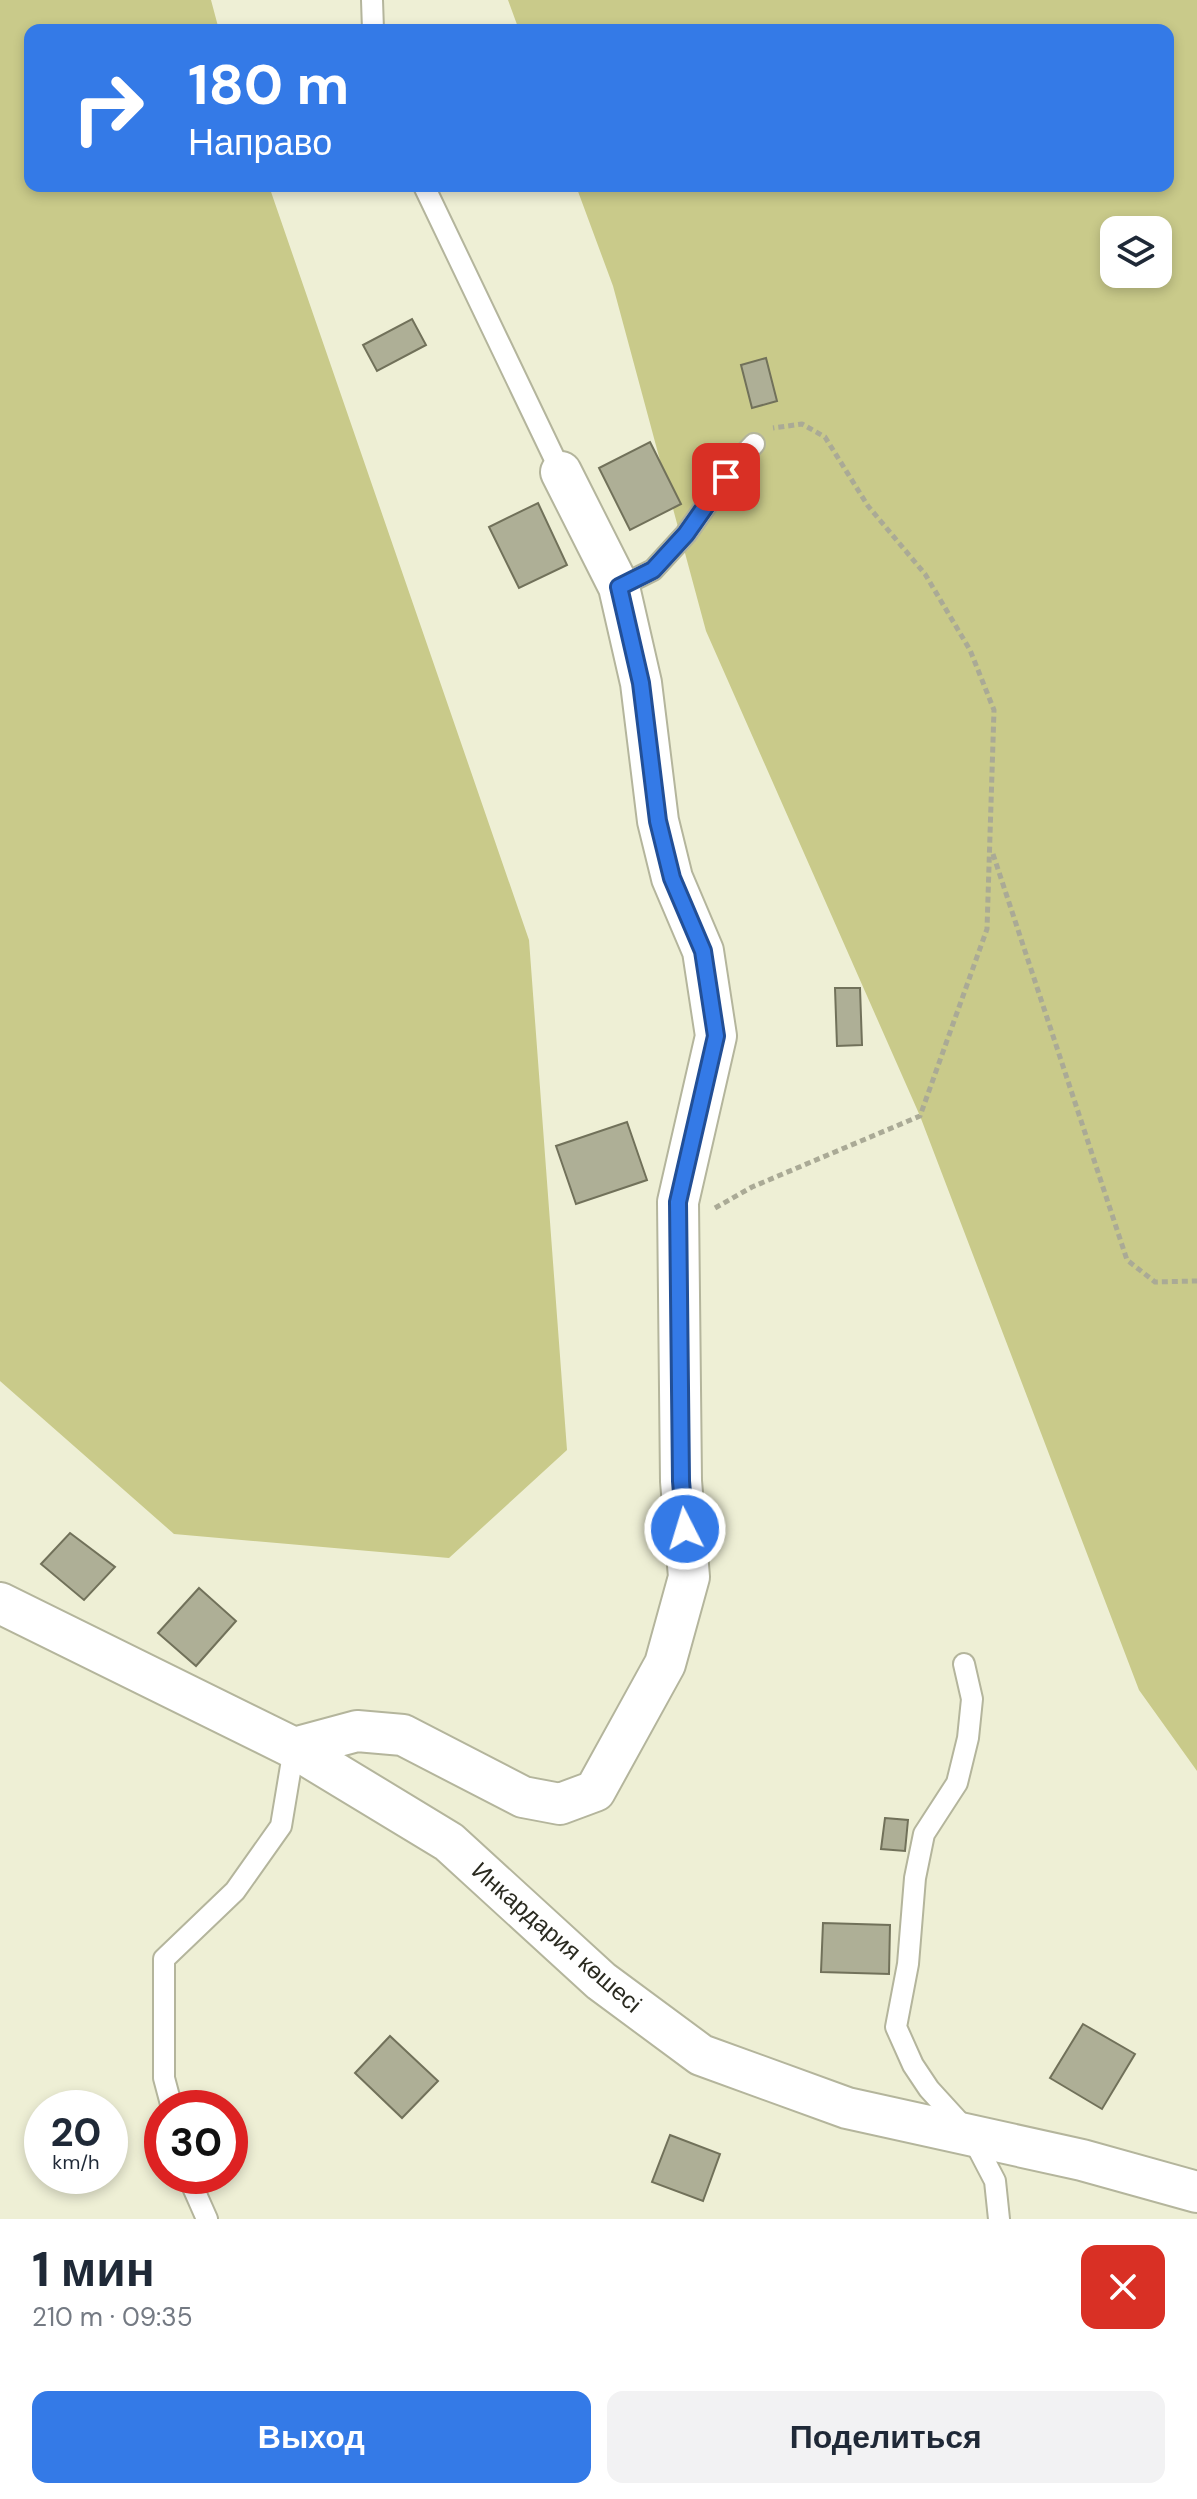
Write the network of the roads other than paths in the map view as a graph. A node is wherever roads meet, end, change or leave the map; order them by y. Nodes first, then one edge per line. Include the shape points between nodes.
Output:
1 (372, 0) edge
2 (373, 24) edge
3 (427, 192) edge
4 (754, 444) road end
5 (561, 472) joint
6 (619, 587) junction
7 (0, 1603) edge
8 (964, 1664) dead end
9 (294, 1748) junction
10 (167, 2090) edge
11 (971, 2135) junction
12 (1197, 2192) edge
13 (196, 2194) edge
14 (207, 2219) edge
15 (999, 2219) edge

1 - 2 lane
3 - 5 lane
4 - 6 lane via 653,570
5 - 6 street
6 - 9 street via 641,683 658,821 672,878 703,951 716,1036 678,1202 681,1481 689,1577 665,1664 595,1791 560,1804 523,1797 403,1735 357,1731
7 - 9 street, Инкардария көшесі
8 - 11 lane via 972,1699 968,1738 957,1783 924,1834 896,2027 929,2089
9 - 10 lane via 281,1826 235,1891 164,1959
9 - 11 street, Инкардария көшесі via 449,1842 601,1981 701,2055 847,2108
11 - 12 street, Инкардария көшесі
11 - 15 lane via 995,2181
13 - 14 lane

